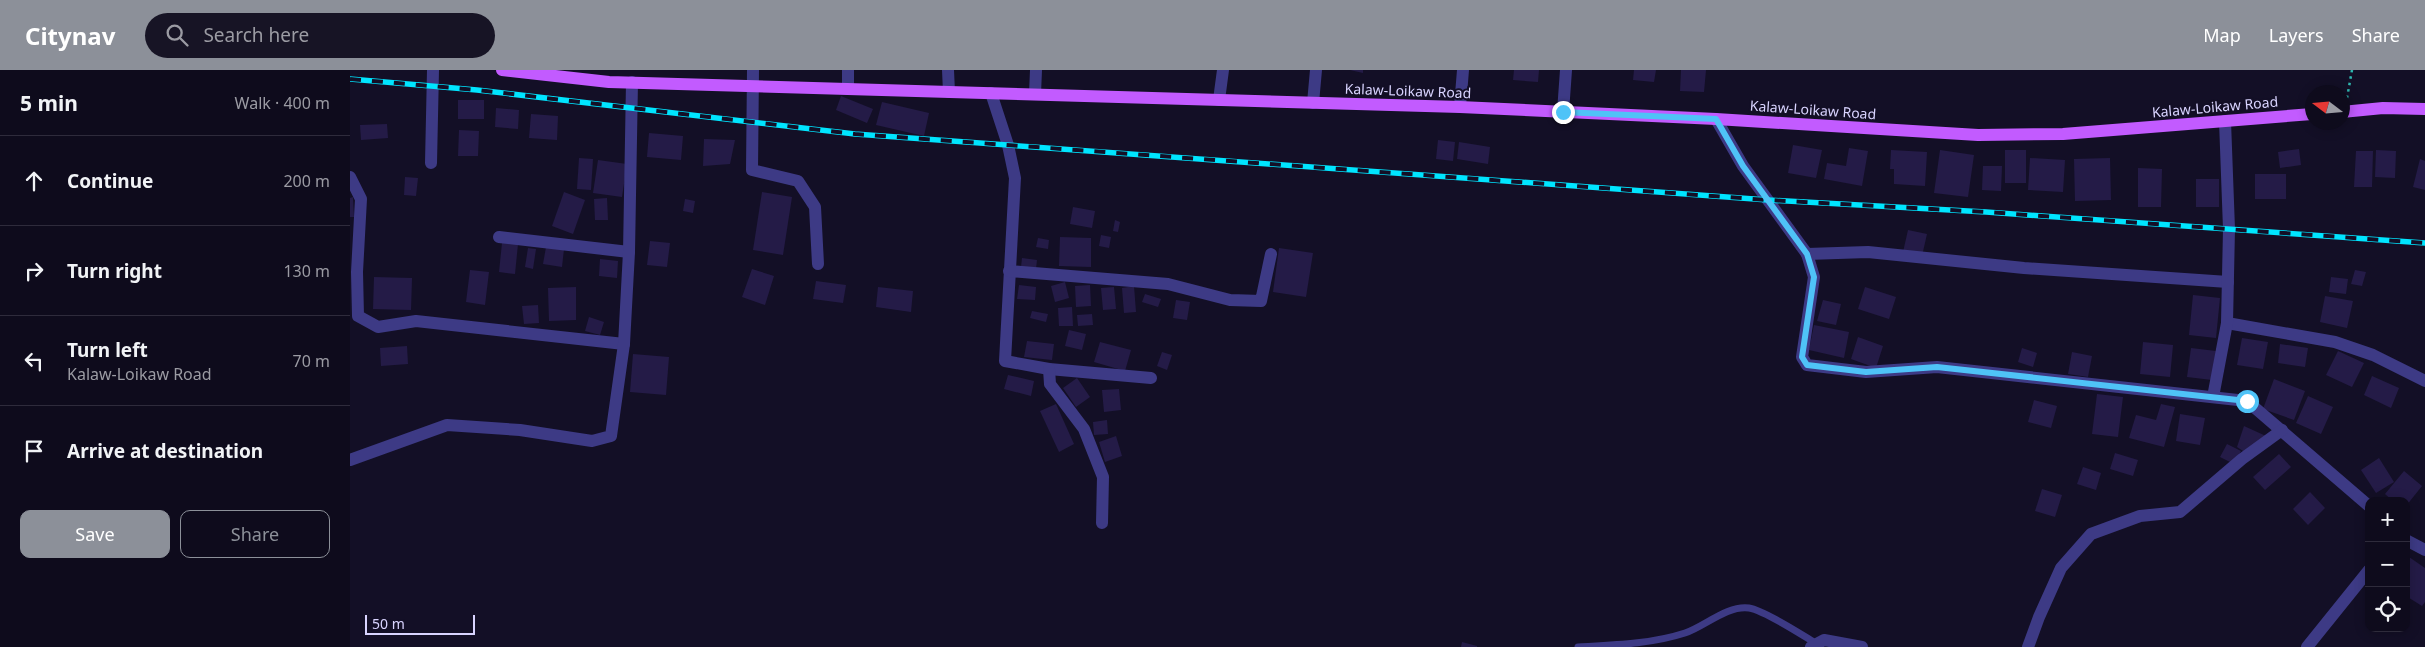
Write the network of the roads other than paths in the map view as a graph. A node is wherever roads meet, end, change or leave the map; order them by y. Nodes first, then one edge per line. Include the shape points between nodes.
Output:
1 (433, 70) edge
2 (502, 70) edge
3 (753, 70) edge
4 (848, 70) edge
5 (948, 70) edge
6 (1036, 70) edge
7 (1223, 70) edge
8 (1316, 70) edge
9 (1463, 70) edge
10 (1566, 70) edge
11 (632, 82) junction
12 (754, 86) junction
13 (848, 88) junction
14 (949, 92) junction
15 (990, 93) junction
16 (1035, 94) junction
17 (1219, 100) junction
18 (1313, 103) junction
19 (1460, 107) junction
20 (2425, 109) edge
21 (2350, 111) edge
22 (1563, 112) junction
23 (2305, 115) edge
24 (1716, 119) junction
25 (2225, 121) junction
26 (431, 163) dead end
27 (350, 177) edge
28 (499, 237) dead end
29 (629, 252) junction
30 (1271, 254) dead end
31 (1807, 254) junction
32 (818, 264) dead end
33 (1009, 271) junction
34 (2228, 282) junction
35 (2227, 323) junction
36 (624, 344) junction
37 (1049, 369) junction
38 (1151, 378) dead end
39 (2425, 381) edge
40 (2213, 398) junction
41 (2282, 430) junction
42 (350, 460) edge
43 (2365, 503) edge
44 (1102, 523) dead end
45 (2410, 542) edge
46 (2425, 550) edge
47 (2365, 575) edge
48 (1814, 646) edge
49 (1578, 647) edge
50 (1862, 647) edge
51 (2028, 647) edge
52 (2307, 647) edge

1 - 26 street
2 - 11 main road, Kalaw-Loikaw Road
3 - 12 street
4 - 13 street
5 - 14 street
6 - 16 street
7 - 17 street
8 - 18 street
9 - 19 street
10 - 22 street
11 - 12 main road, Kalaw-Loikaw Road
11 - 29 street
12 - 13 main road, Kalaw-Loikaw Road
12 - 32 street via 752,170 798,181 815,207
13 - 14 main road, Kalaw-Loikaw Road
14 - 15 main road, Kalaw-Loikaw Road
15 - 16 main road, Kalaw-Loikaw Road
15 - 33 street via 1008,145 1015,178
16 - 17 main road, Kalaw-Loikaw Road
17 - 18 main road, Kalaw-Loikaw Road
18 - 19 main road, Kalaw-Loikaw Road
19 - 22 main road, Kalaw-Loikaw Road
20 - 21 main road
22 - 24 main road, Kalaw-Loikaw Road
23 - 25 main road, Kalaw-Loikaw Road
24 - 25 main road, Kalaw-Loikaw Road via 1978,135 2062,134
24 - 31 street via 1743,166
25 - 34 street
27 - 36 street via 361,198 358,316 378,327 416,321
28 - 29 street
29 - 36 street
30 - 33 street via 1261,301 1230,300 1168,284
31 - 34 street via 1868,252 2024,268
31 - 40 street via 1814,277 1802,357 1807,365 1866,372 1937,367
33 - 37 street via 1005,360
34 - 35 street
35 - 39 street via 2335,342 2373,355
35 - 40 street
36 - 42 street via 611,436 592,441 520,430 447,425
37 - 38 street
37 - 44 street via 1050,384 1084,429 1103,477
40 - 41 street via 2247,401
41 - 43 street
41 - 51 street via 2180,512 2140,516 2091,534 2061,568
45 - 46 street
47 - 52 street
48 - 49 lane via 1789,626 1748,608 1722,613 1686,633 1630,644
48 - 50 street via 1824,640

